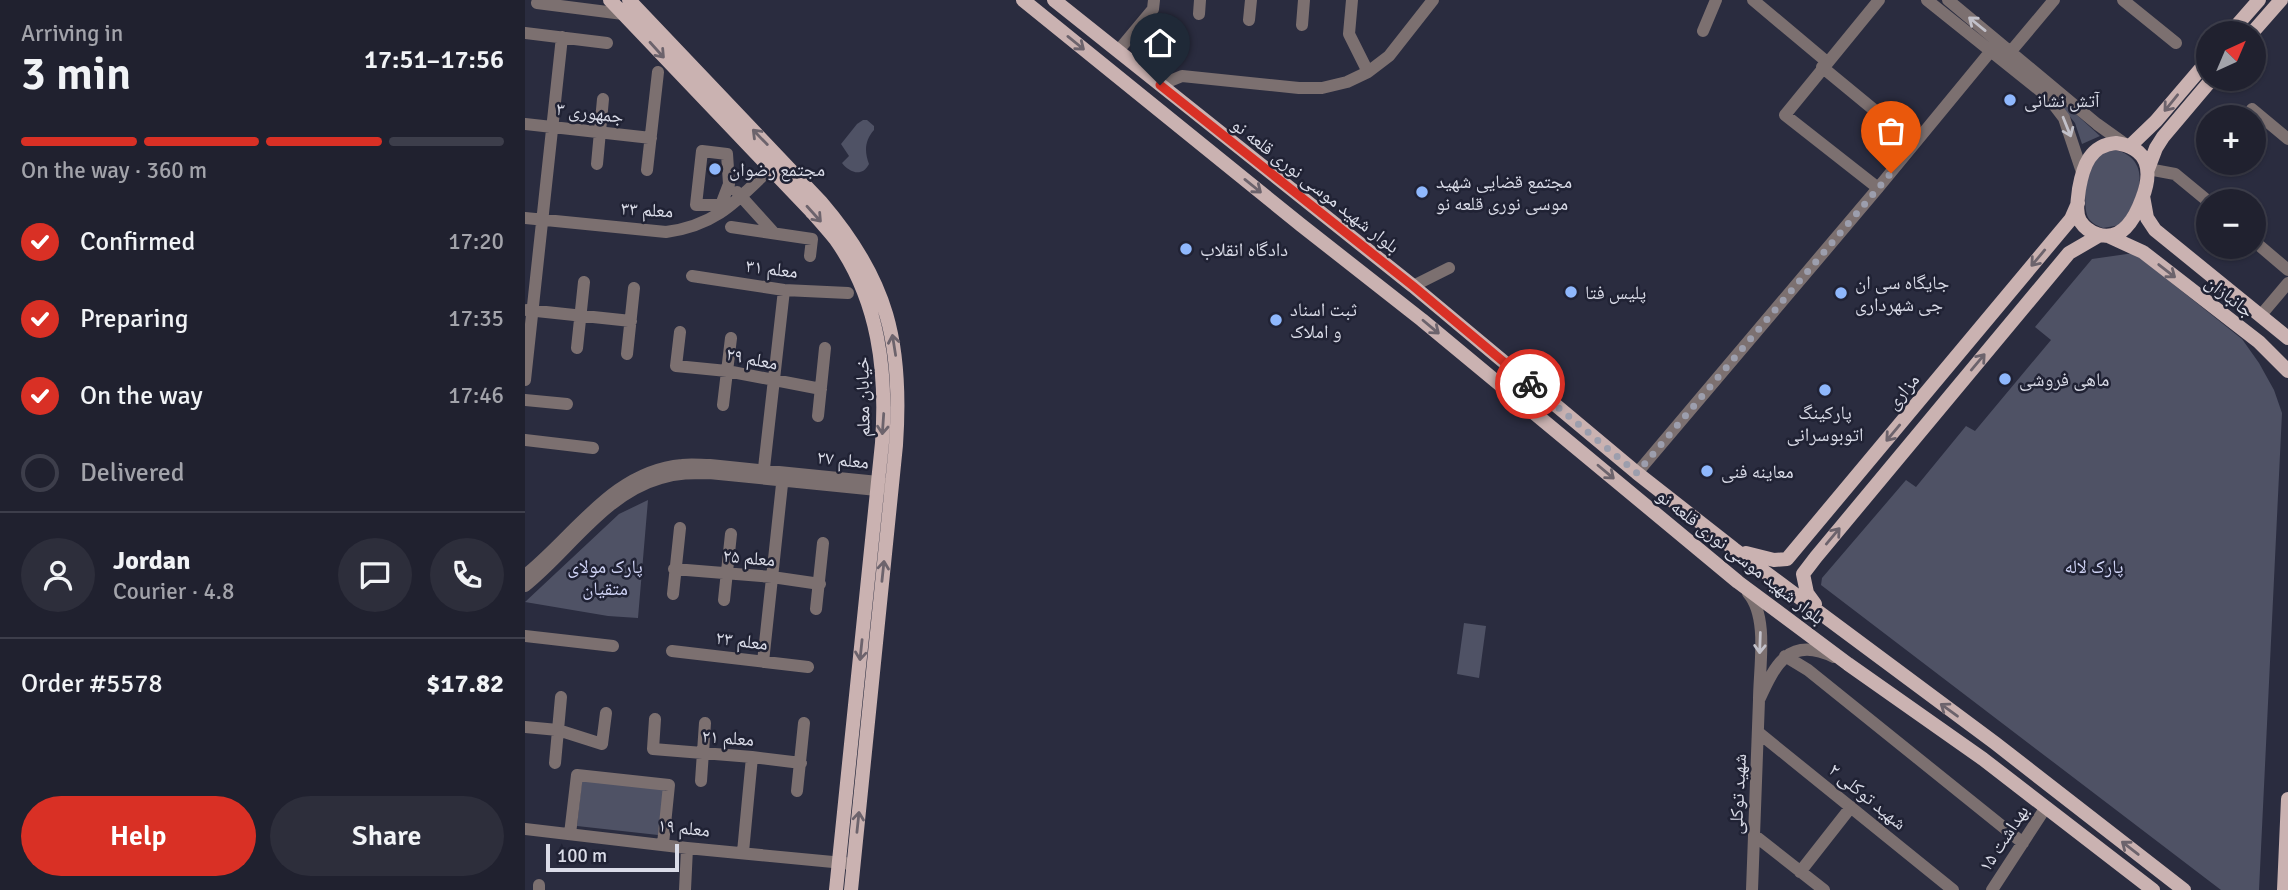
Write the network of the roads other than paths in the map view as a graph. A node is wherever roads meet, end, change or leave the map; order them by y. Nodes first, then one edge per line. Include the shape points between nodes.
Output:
1 (610, 0) edge
2 (629, 0) edge
3 (1023, 0) edge
4 (1054, 0) edge
5 (1154, 0) edge
6 (1200, 0) edge
7 (1251, 0) edge
8 (1304, 0) edge
9 (1352, 0) edge
10 (1433, 0) edge
11 (1716, 0) edge
12 (1752, 0) edge
13 (1879, 0) edge
14 (1927, 0) edge
15 (1948, 0) edge
16 (2054, 0) edge
17 (2123, 0) edge
18 (2259, 0) edge
19 (2281, 0) edge
20 (537, 3) dead end
21 (623, 14) junction
22 (1199, 14) dead end
23 (1249, 20) dead end
24 (2241, 21) edge
25 (2263, 21) edge
26 (1302, 25) dead end
27 (1703, 31) dead end
28 (525, 33) edge
29 (562, 37) junction
30 (607, 43) dead end
31 (2176, 43) dead end
32 (1118, 51) junction
33 (1990, 52) junction
34 (2006, 56) junction
35 (1824, 65) junction
36 (658, 72) dead end
37 (1368, 72) junction
38 (2196, 74) edge
39 (1160, 85) junction
40 (2202, 91) edge
41 (603, 99) dead end
42 (2266, 121) edge
43 (1890, 123) dead end
44 (525, 124) edge
45 (553, 127) junction
46 (600, 132) junction
47 (651, 138) junction
48 (2288, 139) edge
49 (2128, 145) junction
50 (775, 163) junction
51 (597, 164) dead end
52 (2148, 169) junction
53 (647, 170) dead end
54 (2082, 172) junction
55 (729, 184) junction
56 (1878, 188) junction
57 (2196, 191) edge
58 (741, 196) junction
59 (2143, 196) junction
60 (2078, 203) junction
61 (525, 218) edge
62 (543, 219) junction
63 (731, 227) dead end
64 (774, 233) junction
65 (2104, 236) junction
66 (2266, 251) edge
67 (810, 256) dead end
68 (1449, 268) dead end
69 (2288, 270) edge
70 (692, 276) dead end
71 (584, 282) dead end
72 (2288, 283) edge
73 (1413, 286) junction
74 (635, 288) dead end
75 (785, 290) junction
76 (848, 293) dead end
77 (529, 310) edge
78 (2261, 315) junction
79 (580, 316) junction
80 (631, 321) junction
81 (680, 332) dead end
82 (731, 338) dead end
83 (2288, 338) edge
84 (577, 348) dead end
85 (825, 348) dead end
86 (627, 354) dead end
87 (727, 371) junction
88 (2288, 371) edge
89 (525, 380) edge
90 (774, 382) junction
91 (821, 389) junction
92 (525, 400) edge
93 (567, 404) dead end
94 (723, 405) dead end
95 (818, 416) dead end
96 (525, 440) edge
97 (593, 448) dead end
98 (1637, 473) junction
99 (763, 474) junction
100 (783, 476) junction
101 (882, 486) junction
102 (680, 528) dead end
103 (731, 534) dead end
104 (823, 544) dead end
105 (1734, 549) junction
106 (1787, 559) junction
107 (674, 569) junction
108 (727, 574) junction
109 (1804, 574) junction
110 (525, 575) edge
111 (772, 577) junction
112 (1738, 582) junction
113 (820, 584) junction
114 (525, 586) edge
115 (673, 594) dead end
116 (724, 600) dead end
117 (817, 609) dead end
118 (1822, 614) junction
119 (525, 636) edge
120 (613, 646) dead end
121 (672, 651) dead end
122 (1785, 656) junction
123 (762, 662) junction
124 (1849, 664) junction
125 (808, 667) dead end
126 (561, 698) dead end
127 (1759, 700) junction
128 (606, 713) dead end
129 (655, 719) dead end
130 (705, 723) dead end
131 (804, 723) dead end
132 (525, 727) edge
133 (558, 730) junction
134 (1759, 733) junction
135 (1995, 743) junction
136 (702, 754) junction
137 (752, 757) junction
138 (1983, 759) junction
139 (555, 763) dead end
140 (801, 763) junction
141 (701, 781) dead end
142 (797, 790) dead end
143 (2288, 799) edge
144 (1851, 807) junction
145 (2046, 807) junction
146 (525, 829) edge
147 (570, 834) junction
148 (1754, 835) junction
149 (2023, 843) junction
150 (663, 844) junction
151 (687, 848) junction
152 (743, 852) junction
153 (846, 863) junction
154 (1800, 872) junction
155 (684, 890) edge
156 (835, 890) edge
157 (851, 890) edge
158 (1752, 890) edge
159 (1824, 890) edge
160 (1953, 890) edge
161 (1992, 890) edge
162 (2153, 890) edge
163 (2184, 890) edge
164 (2284, 890) edge

1 - 21 main road, خیابان معلم
50 -> 2 main road, خیابان معلم
3 -> 112 main road, بلوار شهید موسی نوری قلعه نو via 1422,320
4 - 32 main road, بلوار شهید موسی نوری قلعه نو
5 - 32 street via 1153,9
6 - 22 street
7 - 23 street
8 - 26 street
9 - 37 street via 1349,34
10 - 37 street via 1389,56
11 - 27 street
12 - 35 street
13 - 35 street
14 - 33 street
34 -> 15 street
16 - 34 street
17 - 31 street
18 - 24 main road
19 - 25 main road
20 - 21 street
21 -> 50 main road, خیابان معلم
28 - 29 street
29 - 30 street
29 - 45 street
32 - 39 main road, بلوار شهید موسی نوری قلعه نو
33 - 34 street
33 - 56 street
34 - 49 street
34 -> 54 street via 2057,109 2069,129
35 - 43 street
35 - 56 street via 1785,115
36 - 47 street
37 - 39 street via 1322,88 1182,76
38 -> 49 main road via 2156,121
39 - 73 main road, بلوار شهید موسی نوری قلعه نو
40 - 52 main road via 2163,137
41 - 46 street
42 - 48 street
44 - 45 street, جمهوری ۳
45 - 46 street, جمهوری ۳
45 - 62 street
46 - 47 street, جمهوری ۳
46 - 51 street
47 - 53 street
49 - 52 main road via 2140,153
49 - 54 main road via 2098,148
50 - 58 street, معلم ۳۳
50 - 101 main road, خیابان معلم via 847,232 881,297 892,334 899,403
52 - 57 street via 2175,174
52 - 59 main road
54 - 60 main road
55 - 55 street via 727,154 702,151 696,205 722,205
55 - 58 street
56 - 98 street
58 - 62 street, معلم ۳۳ via 709,220 666,232
58 - 64 street
59 - 65 main road via 2128,226
59 - 78 main road, جانبازان via 2147,218 2155,230
60 - 65 main road via 2084,227
60 -> 106 main road, مزاری via 2071,219
61 - 62 street, معلم ۳۳
62 - 77 street
63 - 64 street
64 - 67 street via 812,239
65 -> 88 main road, جانبازان via 2143,252 2259,342
109 -> 65 main road via 2064,259
66 - 69 street
68 - 73 street
70 - 75 street, معلم ۳۱
71 - 79 street
72 - 78 street
73 - 98 main road, بلوار شهید موسی نوری قلعه نو
74 - 80 street
75 - 76 street, معلم ۳۱
75 - 90 street
77 - 79 street
77 - 89 street
78 - 83 main road, جانبازان
79 - 80 street
79 - 84 street
80 - 86 street
81 - 87 street, معلم ۲۹ via 676,366
82 - 87 street
85 - 91 street
87 - 90 street, معلم ۲۹
87 - 94 street
90 - 91 street, معلم ۲۹
90 - 99 street
91 - 95 street
92 - 93 street
96 - 97 street
98 - 105 main road, بلوار شهید موسی نوری قلعه نو
99 - 100 street, معلم ۲۷
99 - 110 street via 682,465 636,478 603,501
99 - 114 street via 683,473 640,486 617,500
100 - 101 street, معلم ۲۷
100 - 111 street
101 - 153 main road, خیابان معلم
102 - 107 street
103 - 108 street
104 - 113 street
105 - 106 main road via 1756,557
105 - 118 main road, بلوار شهید موسی نوری قلعه نو
106 - 109 main road via 1794,570
107 - 108 street, معلم ۲۵
107 - 115 street
108 - 111 street, معلم ۲۵
108 - 116 street
109 - 118 main road via 1807,593
111 - 113 street, معلم ۲۵
111 - 123 street
112 - 124 main road, بلوار شهید موسی نوری قلعه نو
112 -> 127 street, شهید توکلی via 1759,611
113 - 117 street
135 -> 118 main road, بلوار شهید موسی نوری قلعه نو
119 - 120 street
121 - 123 street, معلم ۲۳
122 - 124 street via 1825,653
122 - 127 street via 1773,668
122 - 149 street
123 - 125 street, معلم ۲۳
124 - 138 main road, بلوار شهید موسی نوری قلعه نو
126 - 133 street
127 - 134 street, شهید توکلی
128 - 133 street via 602,744
129 - 136 street, معلم ۲۱ via 653,749
130 - 136 street
131 - 140 street
132 - 133 street
133 - 139 street
134 - 144 street, شهید توکلی ۲
134 - 148 street, شهید توکلی
135 - 138 main road
163 -> 135 main road, بلوار شهید موسی نوری قلعه نو
136 - 137 street, معلم ۲۱
136 - 141 street
137 - 140 street, معلم ۲۱
137 - 152 street
138 - 145 main road, بلوار شهید موسی نوری قلعه نو
140 - 142 street
143 - 164 main road
144 - 154 street
144 - 160 street, شهید توکلی ۲
145 - 149 street, بهداشت ۱۵
145 - 162 main road, بلوار شهید موسی نوری قلعه نو
146 - 147 street, معلم ۱۹
147 - 150 street, معلم ۱۹
147 - 150 street via 577,775 669,785
148 - 154 street
148 - 158 street, شهید توکلی
149 - 161 street, بهداشت ۱۵
150 - 151 street, معلم ۱۹
151 - 152 street, معلم ۱۹
151 - 155 street
152 - 153 street, معلم ۱۹
153 - 156 main road, خیابان معلم
153 - 157 main road, خیابان معلم
154 - 159 street

